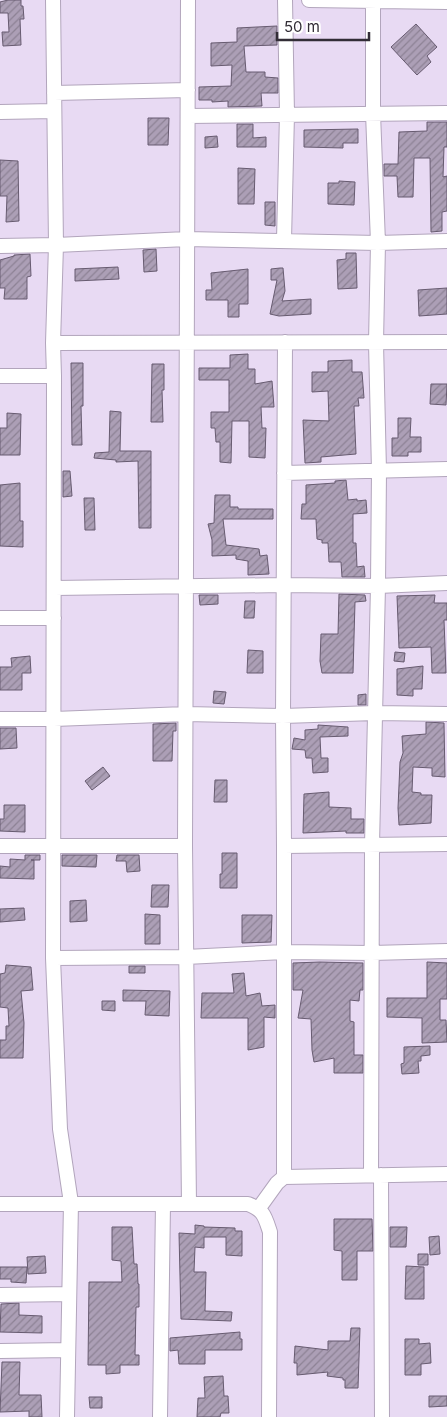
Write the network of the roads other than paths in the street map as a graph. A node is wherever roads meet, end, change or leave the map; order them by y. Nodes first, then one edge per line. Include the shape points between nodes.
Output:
1 (53, 0) edge
2 (188, 0) edge
3 (285, 0) edge
4 (309, 0) edge
5 (373, 0) edge
6 (447, 2) edge
7 (188, 90) junction
8 (54, 93) junction
9 (54, 111) junction
10 (0, 112) edge
11 (447, 113) edge
12 (287, 114) junction
13 (373, 114) junction
14 (188, 116) junction
15 (188, 239) junction
16 (284, 240) junction
17 (447, 241) edge
18 (378, 244) junction
19 (56, 245) junction
20 (0, 246) edge
21 (186, 342) junction
22 (285, 342) junction
23 (447, 342) edge
24 (53, 343) junction
25 (376, 343) junction
26 (0, 376) edge
27 (54, 376) junction
28 (447, 469) edge
29 (379, 471) junction
30 (284, 473) junction
31 (447, 583) edge
32 (283, 585) junction
33 (187, 586) junction
34 (378, 586) junction
35 (54, 588) junction
36 (0, 618) edge
37 (54, 618) junction
38 (375, 713) junction
39 (186, 714) junction
40 (447, 714) edge
41 (283, 716) junction
42 (0, 719) edge
43 (54, 719) junction
44 (447, 844) edge
45 (372, 845) junction
46 (0, 846) edge
47 (53, 846) junction
48 (185, 846) junction
49 (284, 846) junction
50 (447, 951) edge
51 (284, 952) junction
52 (372, 953) junction
53 (186, 957) junction
54 (53, 958) junction
55 (447, 1174) edge
56 (376, 1175) junction
57 (284, 1177) junction
58 (71, 1203) junction
59 (0, 1204) edge
60 (163, 1204) junction
61 (189, 1204) junction
62 (259, 1208) junction
63 (69, 1294) junction
64 (0, 1295) edge
65 (68, 1350) junction
66 (0, 1351) edge
67 (67, 1417) edge
68 (160, 1417) edge
69 (268, 1417) edge
70 (382, 1417) edge

1 - 8 street
2 - 7 street
3 - 12 street
4 - 5 street
5 - 6 street
5 - 13 street
7 - 8 street
7 - 14 street
8 - 9 street
9 - 10 street
9 - 19 street
11 - 13 street
12 - 13 street
12 - 14 street
12 - 16 street
13 - 18 street
14 - 15 street
15 - 16 street
15 - 19 street
15 - 21 street
16 - 18 street
17 - 18 street
18 - 25 street
19 - 20 street
19 - 24 street
21 - 22 street
21 - 24 street
21 - 33 street
22 - 25 street
22 - 30 street
23 - 25 street
24 - 27 street
25 - 29 street
26 - 27 street
27 - 35 street
28 - 29 street
29 - 30 street
29 - 34 street
30 - 32 street
31 - 34 street
32 - 33 street
32 - 34 street
32 - 41 street
33 - 35 street
33 - 39 street
34 - 38 street
35 - 37 street
36 - 37 street
37 - 43 street
38 - 40 street
38 - 41 street
38 - 45 street
39 - 41 street
39 - 43 street
39 - 48 street
41 - 49 street
42 - 43 street
43 - 47 street
44 - 45 street
45 - 49 street
45 - 52 street
46 - 47 street
47 - 48 street
47 - 54 street
48 - 53 street
49 - 51 street
50 - 52 street
51 - 52 street
51 - 53 street
51 - 57 street
52 - 56 street
53 - 54 street
53 - 61 street
54 - 58 street via 60,1129
55 - 56 street
56 - 57 street
56 - 70 street
57 - 62 street
58 - 59 street
58 - 60 street
58 - 63 street
60 - 61 street
60 - 68 street
61 - 62 street via 248,1204
62 - 69 street via 270,1232
63 - 64 street
63 - 65 street
65 - 66 street
65 - 67 street

